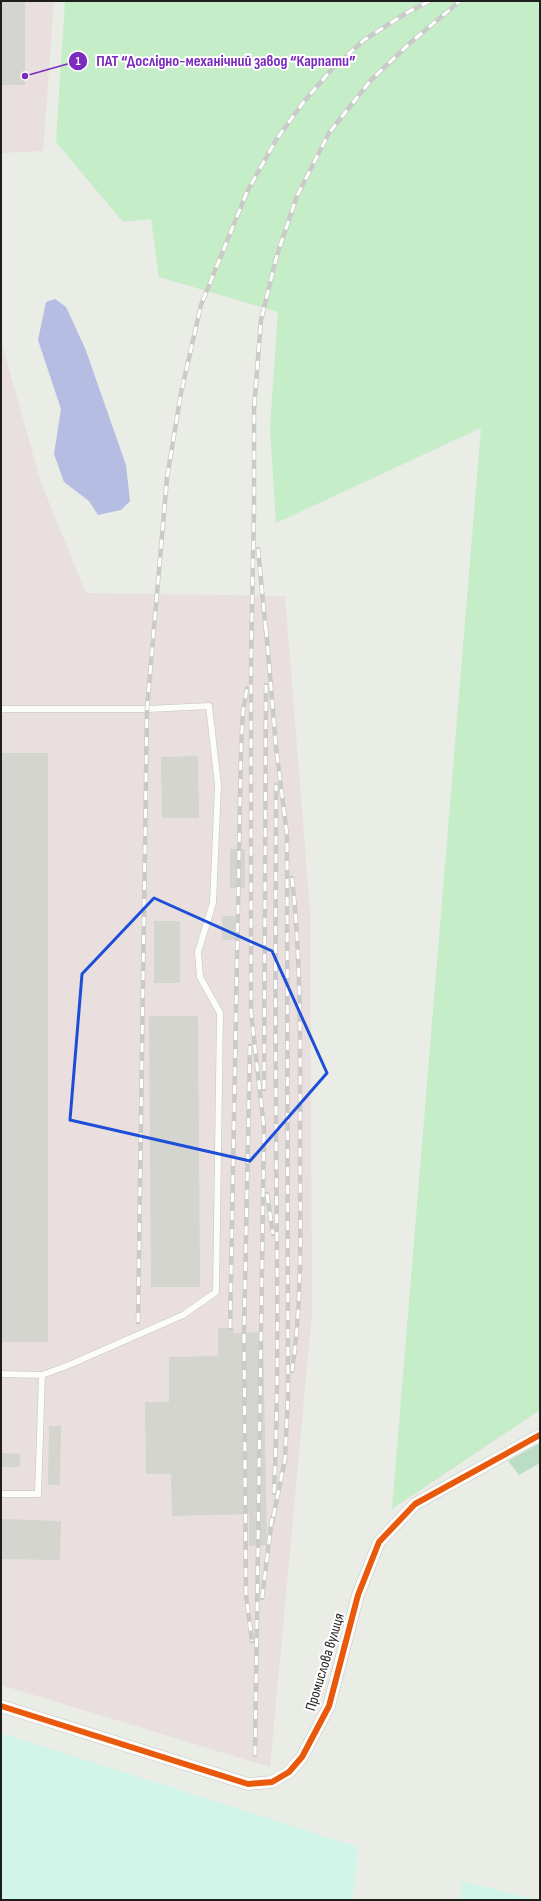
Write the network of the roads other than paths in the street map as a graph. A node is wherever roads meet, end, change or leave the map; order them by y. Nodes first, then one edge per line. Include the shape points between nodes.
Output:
1 (1, 709) edge
2 (1, 1374) edge
3 (42, 1375) junction
4 (540, 1435) edge
5 (1, 1494) edge
6 (1, 1706) edge

1 - 3 lane via 146,709 210,706 218,785 213,904 198,952 200,976 220,1013 216,1292 183,1315
2 - 3 lane
3 - 5 lane via 38,1494
4 - 6 street, Промислова вулиця via 415,1504 379,1542 358,1595 329,1706 302,1757 289,1772 272,1782 248,1784

